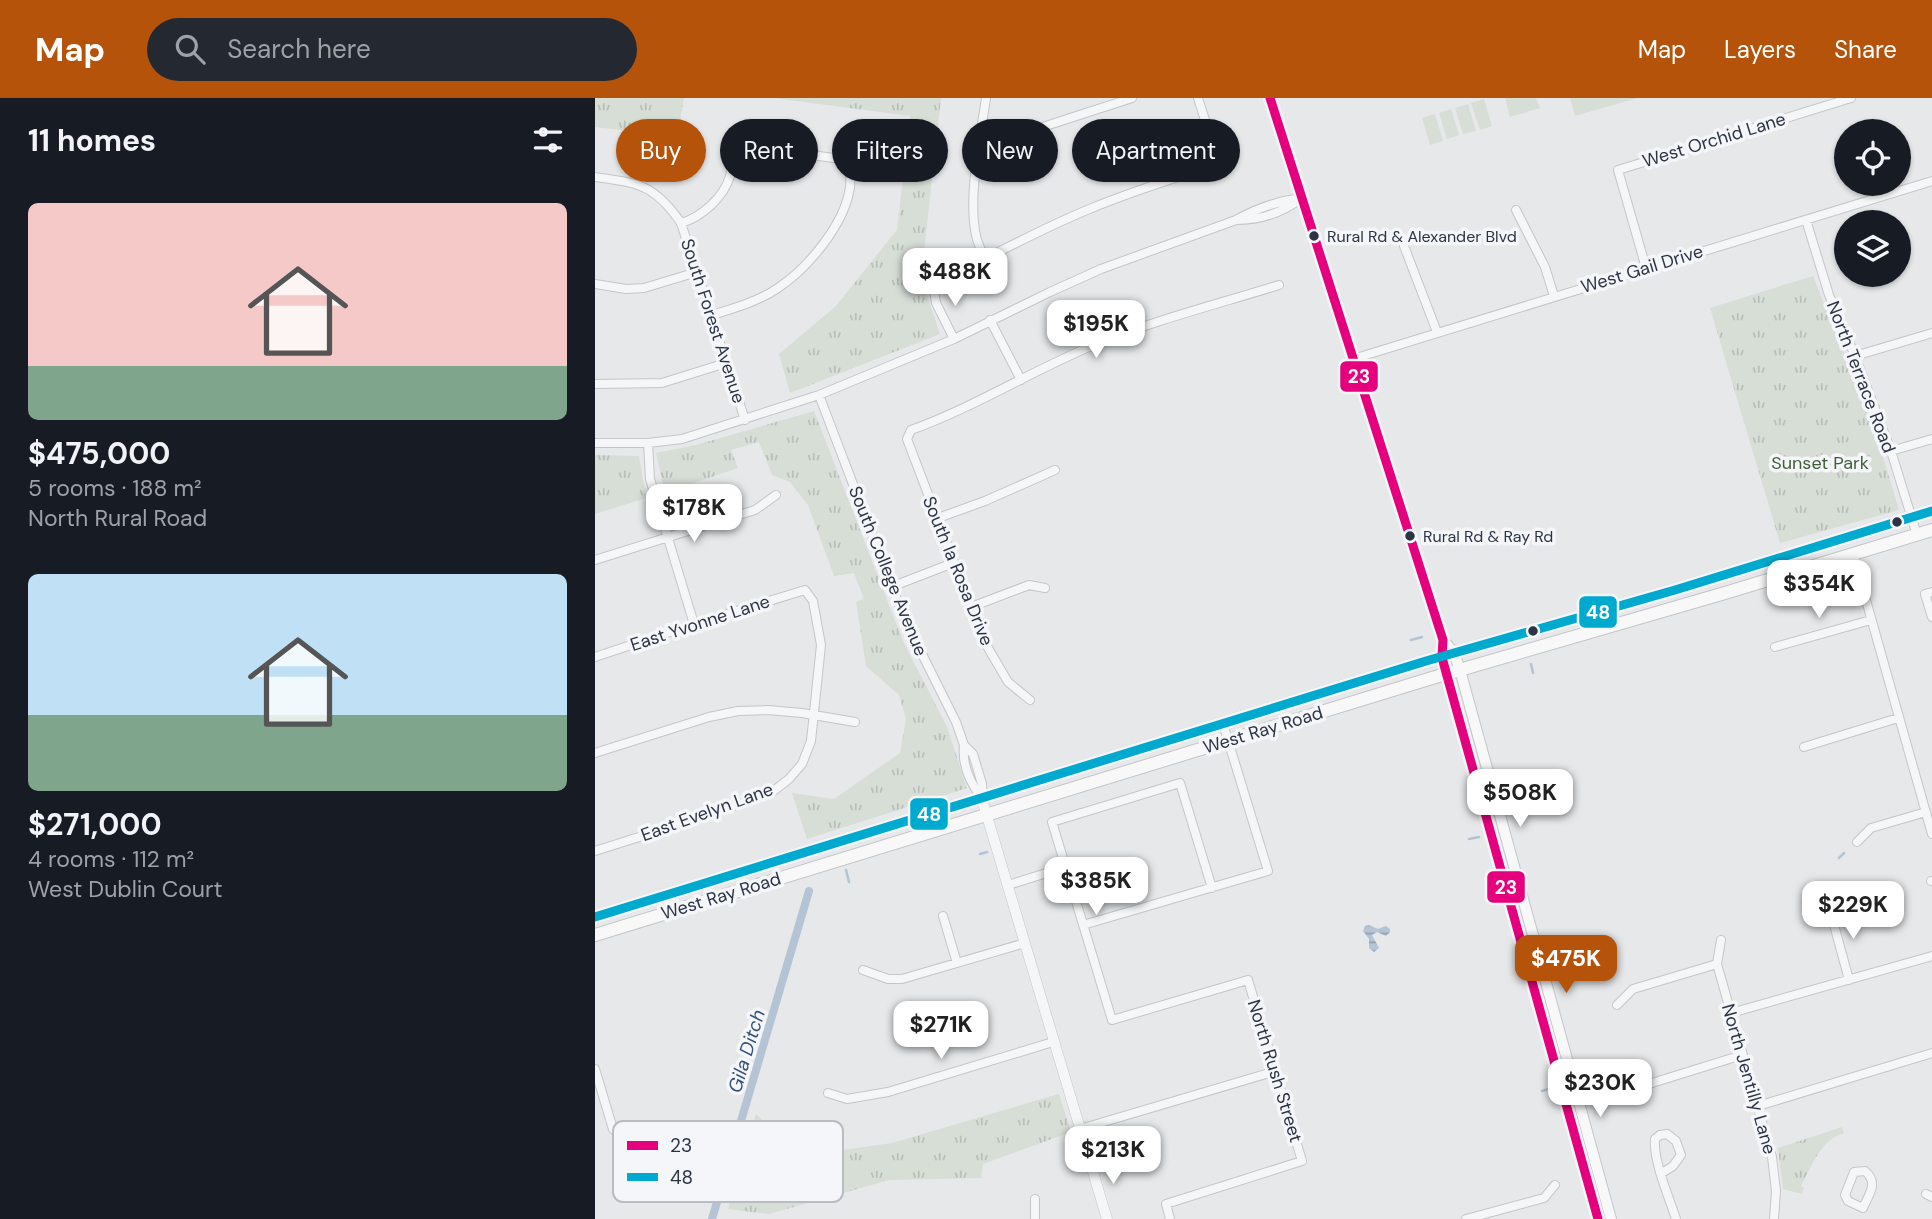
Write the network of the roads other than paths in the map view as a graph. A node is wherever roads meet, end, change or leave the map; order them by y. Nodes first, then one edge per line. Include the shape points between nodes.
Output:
1 (986, 98) edge
2 (1132, 98) edge
3 (1198, 98) edge
4 (1270, 98) edge
5 (1851, 98) edge
6 (983, 119) edge
7 (1058, 122) edge
8 (595, 177) edge
9 (1932, 181) edge
10 (976, 182) edge
11 (1301, 198) junction
12 (1516, 210) dead end
13 (1806, 219) junction
14 (681, 223) junction
15 (1404, 246) dead end
16 (986, 257) junction
17 (1646, 268) junction
18 (697, 272) junction
19 (595, 284) edge
20 (1279, 285) dead end
21 (1554, 296) junction
22 (712, 315) junction
23 (990, 320) junction
24 (1437, 332) junction
25 (1932, 333) edge
26 (954, 339) junction
27 (1855, 356) junction
28 (1353, 359) junction
29 (726, 363) junction
30 (1021, 380) junction
31 (595, 384) edge
32 (819, 395) junction
33 (745, 419) junction
34 (1932, 439) edge
35 (595, 443) edge
36 (648, 443) junction
37 (1891, 451) junction
38 (1055, 470) dead end
39 (776, 495) dead end
40 (1932, 511) edge
41 (938, 518) junction
42 (1911, 518) junction
43 (1932, 530) edge
44 (1917, 535) junction
45 (666, 538) junction
46 (1853, 554) junction
47 (595, 560) edge
48 (953, 563) junction
49 (891, 587) junction
50 (1045, 588) dead end
51 (1675, 590) junction
52 (1929, 593) edge
53 (1679, 606) junction
54 (971, 607) junction
55 (1932, 617) edge
56 (1871, 620) junction
57 (694, 624) junction
58 (1775, 647) dead end
59 (595, 657) edge
60 (1450, 663) junction
61 (1030, 700) dead end
62 (813, 715) junction
63 (1898, 718) junction
64 (855, 722) dead end
65 (1223, 724) junction
66 (1229, 740) junction
67 (1804, 747) dead end
68 (595, 753) edge
69 (984, 806) junction
70 (1926, 812) junction
71 (1932, 834) edge
72 (1857, 842) dead end
73 (595, 851) edge
74 (1066, 867) junction
75 (1008, 885) junction
76 (1212, 888) junction
77 (1830, 910) dead end
78 (943, 916) dead end
79 (595, 917) edge
80 (1083, 925) junction
81 (595, 935) edge
82 (1721, 940) dead end
83 (1025, 943) junction
84 (1932, 956) edge
85 (957, 963) junction
86 (1717, 964) junction
87 (863, 970) dead end
88 (1849, 980) junction
89 (1617, 1005) dead end
90 (1731, 1013) junction
91 (1053, 1042) junction
92 (1742, 1055) junction
93 (1931, 1055) edge
94 (595, 1069) edge
95 (1276, 1071) junction
96 (828, 1093) dead end
97 (1579, 1100) junction
98 (1566, 1103) junction
99 (1759, 1107) junction
100 (613, 1129) edge
101 (1080, 1129) junction
102 (1662, 1173) junction
103 (1555, 1185) dead end
104 (1035, 1199) dead end
105 (1863, 1209) junction
106 (1496, 1215) edge
107 (1035, 1219) edge
108 (1107, 1219) edge
109 (1170, 1219) edge
110 (1466, 1219) edge
111 (1598, 1219) edge
112 (1611, 1219) edge
113 (1676, 1219) edge
114 (1774, 1219) edge
115 (1858, 1219) edge

1 - 6 street
2 - 7 street
3 - 16 street via 1219,164 1087,210
4 - 11 main road
5 - 17 street, West Orchid Lane via 1618,170
8 - 14 street via 652,190
9 - 13 street, West Gail Drive
10 - 16 street via 974,232
11 - 23 street via 1263,207 1101,269
11 - 28 main road
12 - 21 street
13 - 17 street, West Gail Drive
13 - 27 street, North Terrace Road via 1829,295
14 - 18 street, South Forest Avenue
14 - 22 street via 704,212 720,194 730,176 733,155 743,146 849,160 850,188 822,247 778,288 744,306
15 - 24 street
16 - 26 street via 933,284 936,303
17 - 21 street, West Gail Drive
18 - 19 street via 644,288
18 - 22 street, South Forest Avenue
20 - 30 street via 1095,345
21 - 24 street, West Gail Drive
22 - 29 street, South Forest Avenue
23 - 26 street
23 - 30 street
24 - 28 street, West Gail Drive
25 - 27 street
26 - 32 street
27 - 37 street, North Terrace Road
28 - 60 main road
29 - 31 street via 662,383
29 - 33 street, South Forest Avenue
30 - 41 street, South la Rosa Drive via 911,430 907,439
32 - 33 street
32 - 49 street, South College Avenue
33 - 36 street via 682,439
34 - 37 street
35 - 36 street
36 - 45 street via 650,479
37 - 42 street, North Terrace Road
38 - 41 street
39 - 45 street via 755,510
40 - 42 main road, West Ray Road
41 - 48 street, South la Rosa Drive
42 - 44 street, North Terrace Road
42 - 51 main road, West Ray Road
43 - 44 main road, West Ray Road
44 - 46 main road, West Ray Road
45 - 47 street
45 - 57 street
46 - 53 main road, West Ray Road
46 - 56 street
48 - 49 street
48 - 54 street, South la Rosa Drive
49 - 69 street, South College Avenue via 956,722 969,777
50 - 54 street via 1029,585
51 - 53 main road
51 - 60 main road, West Ray Road
52 - 55 street
53 - 60 main road, West Ray Road
54 - 61 street, South la Rosa Drive via 1008,682
56 - 58 street
56 - 63 street
57 - 59 street, East Yvonne Lane
57 - 62 street, East Yvonne Lane via 805,590 813,601 821,645
60 - 65 main road, West Ray Road
60 - 66 main road, West Ray Road
60 - 97 main road
60 - 98 main road
62 - 64 street
62 - 68 street via 738,711
62 - 73 street, East Evelyn Lane via 811,741 802,764 772,792
63 - 67 street
63 - 70 street
65 - 66 street
65 - 69 main road, West Ray Road
66 - 69 main road, West Ray Road
66 - 76 street via 1268,871
69 - 75 street
69 - 79 main road, West Ray Road
69 - 81 main road, West Ray Road
70 - 71 street
70 - 72 street via 1871,828
74 - 75 street
74 - 76 street via 1052,822 1180,783
74 - 80 street
75 - 83 street
76 - 80 street
77 - 88 street
78 - 85 street
80 - 95 street, North Rush Street via 1112,1020 1248,980
82 - 86 street, North Jentilly Lane
83 - 85 street
83 - 91 street
84 - 88 street
85 - 87 street via 902,979
86 - 89 street via 1633,989
86 - 90 street, North Jentilly Lane
88 - 90 street
90 - 92 street, North Jentilly Lane
91 - 96 street via 888,1092 847,1099
91 - 101 street
92 - 97 street
92 - 99 street, North Jentilly Lane
93 - 99 street
94 - 100 street
95 - 101 street
95 - 109 street, North Rush Street via 1302,1161 1165,1203
97 - 98 street
97 - 112 main road
98 - 111 main road
99 - 114 street, North Jentilly Lane via 1772,1157
101 - 108 street
102 - 102 street via 1681,1155 1676,1141 1667,1134 1655,1139 1654,1146
102 - 113 street
103 - 106 street via 1544,1198
104 - 107 street
105 - 105 street via 1872,1177 1865,1171 1854,1172 1845,1195
105 - 115 street
106 - 110 street

